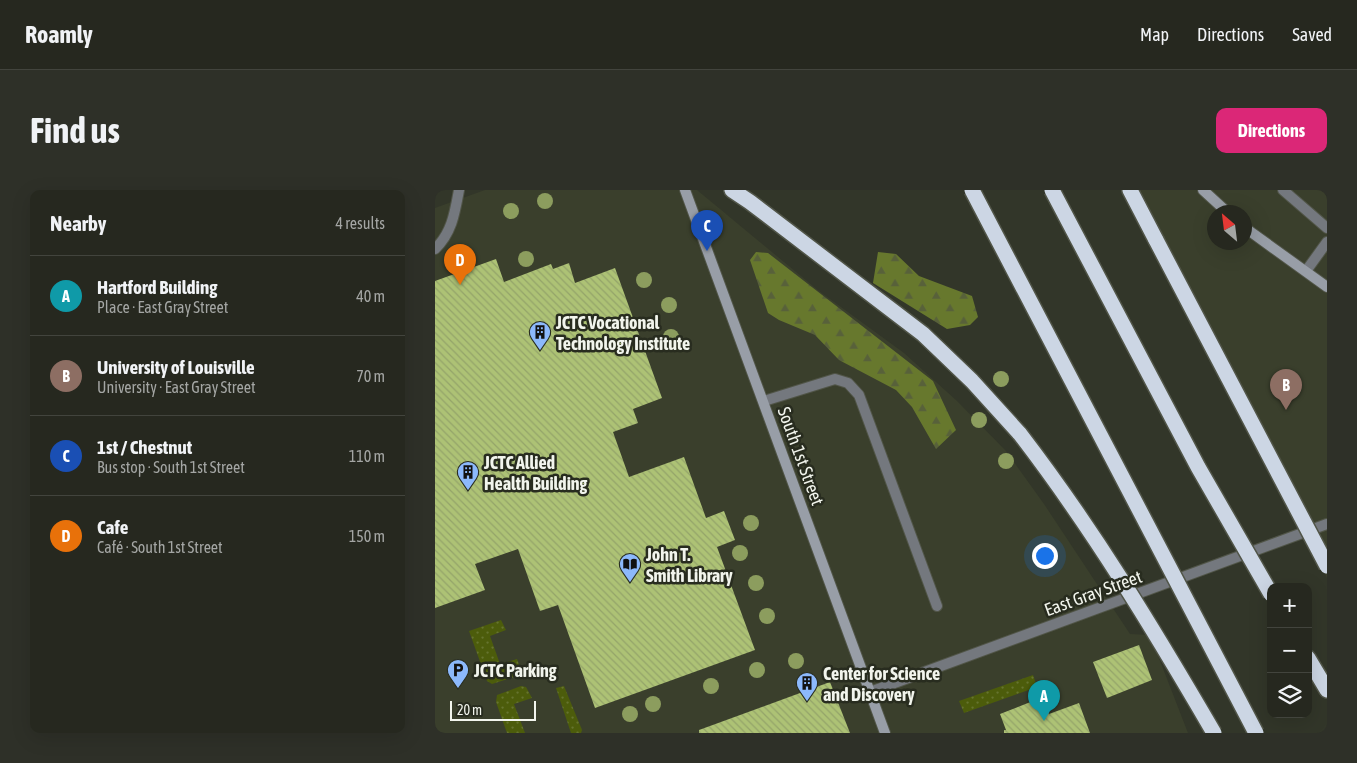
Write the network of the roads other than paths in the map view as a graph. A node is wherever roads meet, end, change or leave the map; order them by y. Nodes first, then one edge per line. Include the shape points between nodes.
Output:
1 (459, 190) edge
2 (685, 190) edge
3 (732, 190) edge
4 (972, 190) edge
5 (1052, 190) edge
6 (1130, 190) edge
7 (1203, 190) edge
8 (1283, 190) edge
9 (1219, 205) edge
10 (1327, 228) edge
11 (1252, 232) edge
12 (1327, 242) edge
13 (435, 249) edge
14 (1306, 271) junction
15 (1327, 287) edge
16 (764, 401) junction
17 (1327, 524) edge
18 (1327, 566) edge
19 (1267, 587) edge
20 (937, 606) dead end
21 (1312, 665) edge
22 (1327, 690) edge
23 (870, 692) junction
24 (885, 733) edge
25 (1214, 733) edge
26 (1256, 733) edge

1 - 13 street via 454,216 444,240
2 - 16 street, South 1st Street
3 - 25 highway, bridge via 923,334 1020,434 1113,565
4 - 26 highway, bridge
5 - 19 highway, bridge via 1198,467
6 - 18 highway, bridge
7 - 9 street
8 - 10 street
11 - 14 street
12 - 14 street
14 - 15 street
16 - 20 street via 835,379 848,383 859,395
16 - 23 street, South 1st Street
17 - 23 street, East Gray Street
21 - 22 highway
23 - 24 street, South 1st Street

